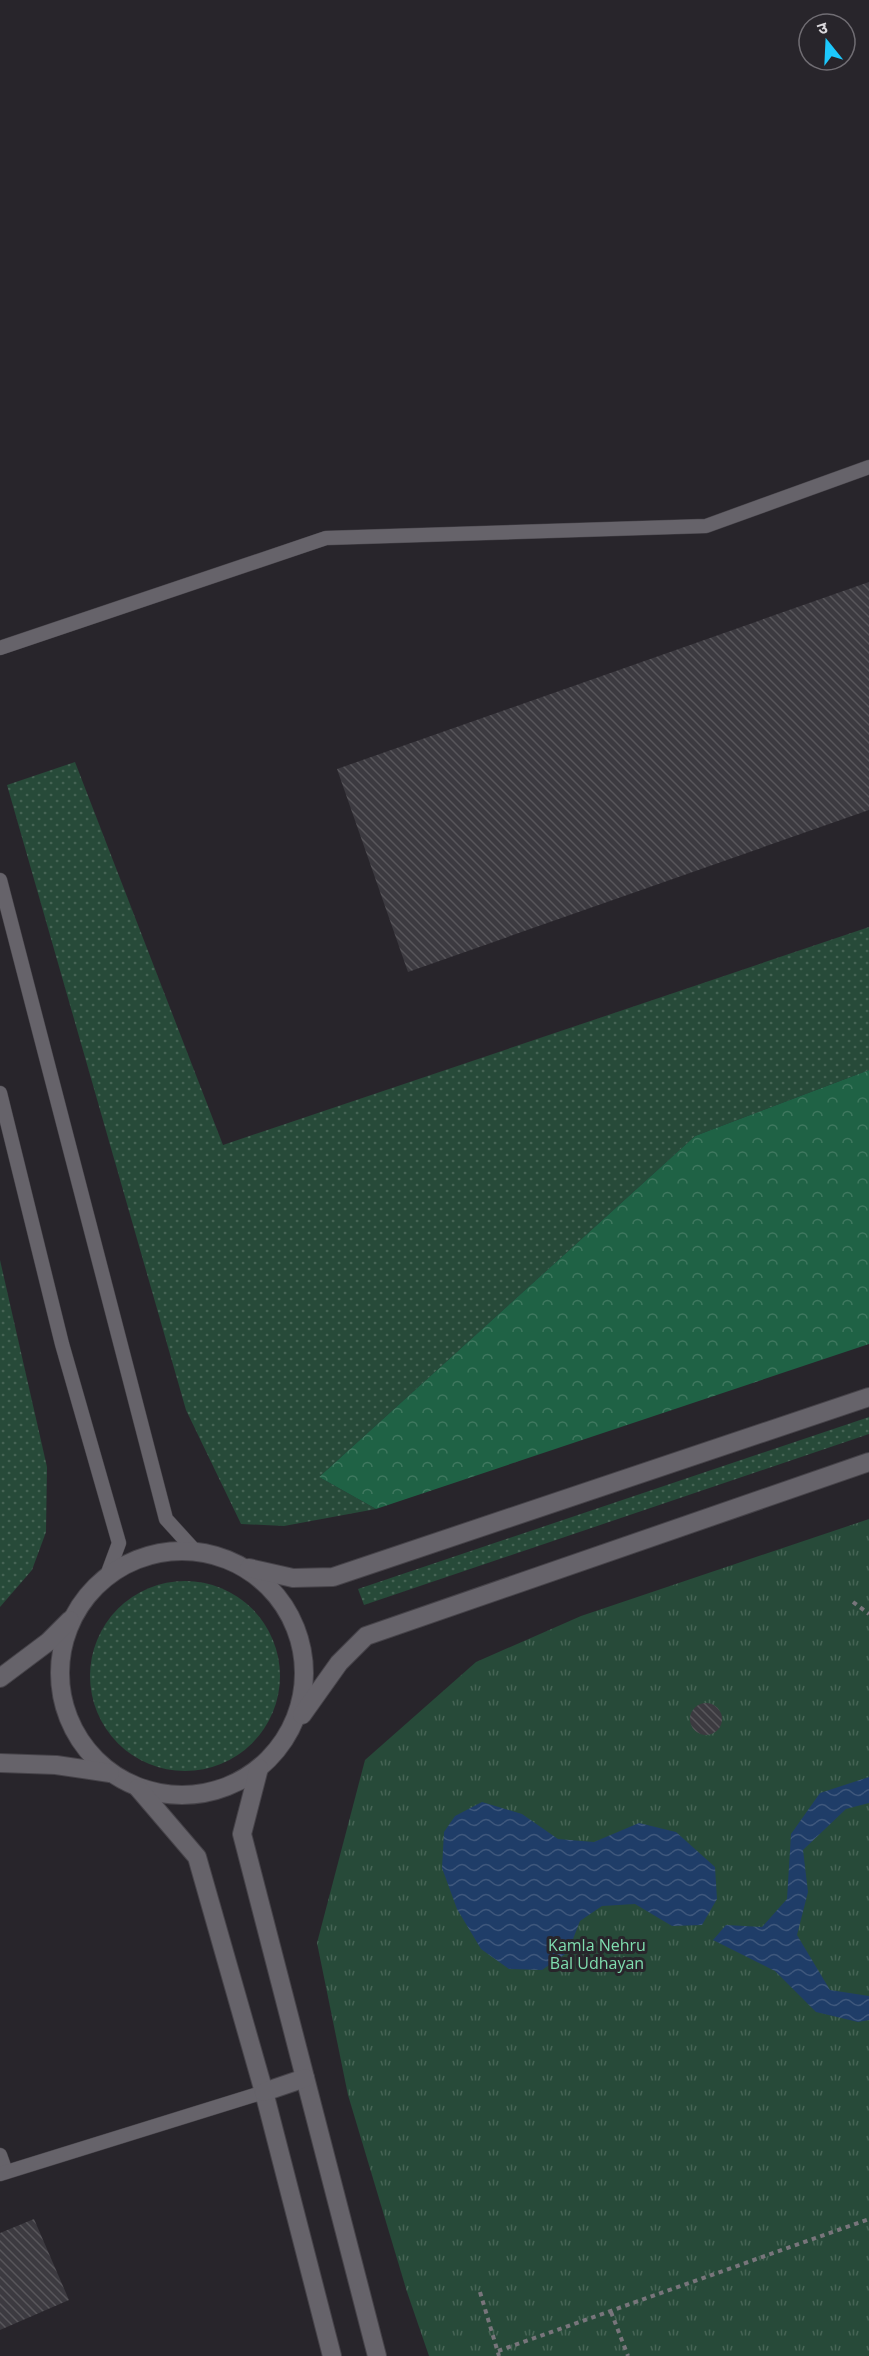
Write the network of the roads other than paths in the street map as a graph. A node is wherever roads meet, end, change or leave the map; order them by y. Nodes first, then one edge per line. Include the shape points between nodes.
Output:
1 (869, 467) edge
2 (0, 648) edge
3 (0, 880) edge
4 (0, 1093) edge
5 (869, 1397) edge
6 (869, 1462) edge
7 (196, 1552) junction
8 (241, 1566) junction
9 (106, 1578) junction
10 (75, 1615) junction
11 (0, 1678) edge
12 (290, 1731) junction
13 (0, 1763) edge
14 (259, 1768) junction
15 (110, 1773) junction
16 (138, 1788) junction
17 (305, 2078) junction
18 (264, 2092) junction
19 (0, 2156) edge
20 (3, 2173) edge
21 (332, 2356) edge
22 (377, 2356) edge

1 - 2 lane via 706,526 326,538
3 - 7 lane via 166,1519
4 - 9 lane via 62,1344 119,1543
5 - 8 main road via 333,1576 293,1578
6 - 12 main road via 366,1636 339,1663
7 - 8 main road
7 - 9 main road via 164,1553 133,1562
8 - 12 main road via 271,1590 293,1621 304,1658 303,1696
9 - 10 main road
10 - 11 main road via 48,1642
10 - 15 main road via 63,1648 60,1683 68,1718 85,1748
12 - 14 main road
13 - 15 main road via 56,1765
14 - 16 main road via 221,1789 179,1796
14 - 17 main road via 242,1834
15 - 16 main road
16 - 18 main road via 197,1857
17 - 18 main road
17 - 22 main road
18 - 20 lane
18 - 21 main road
19 - 20 lane

